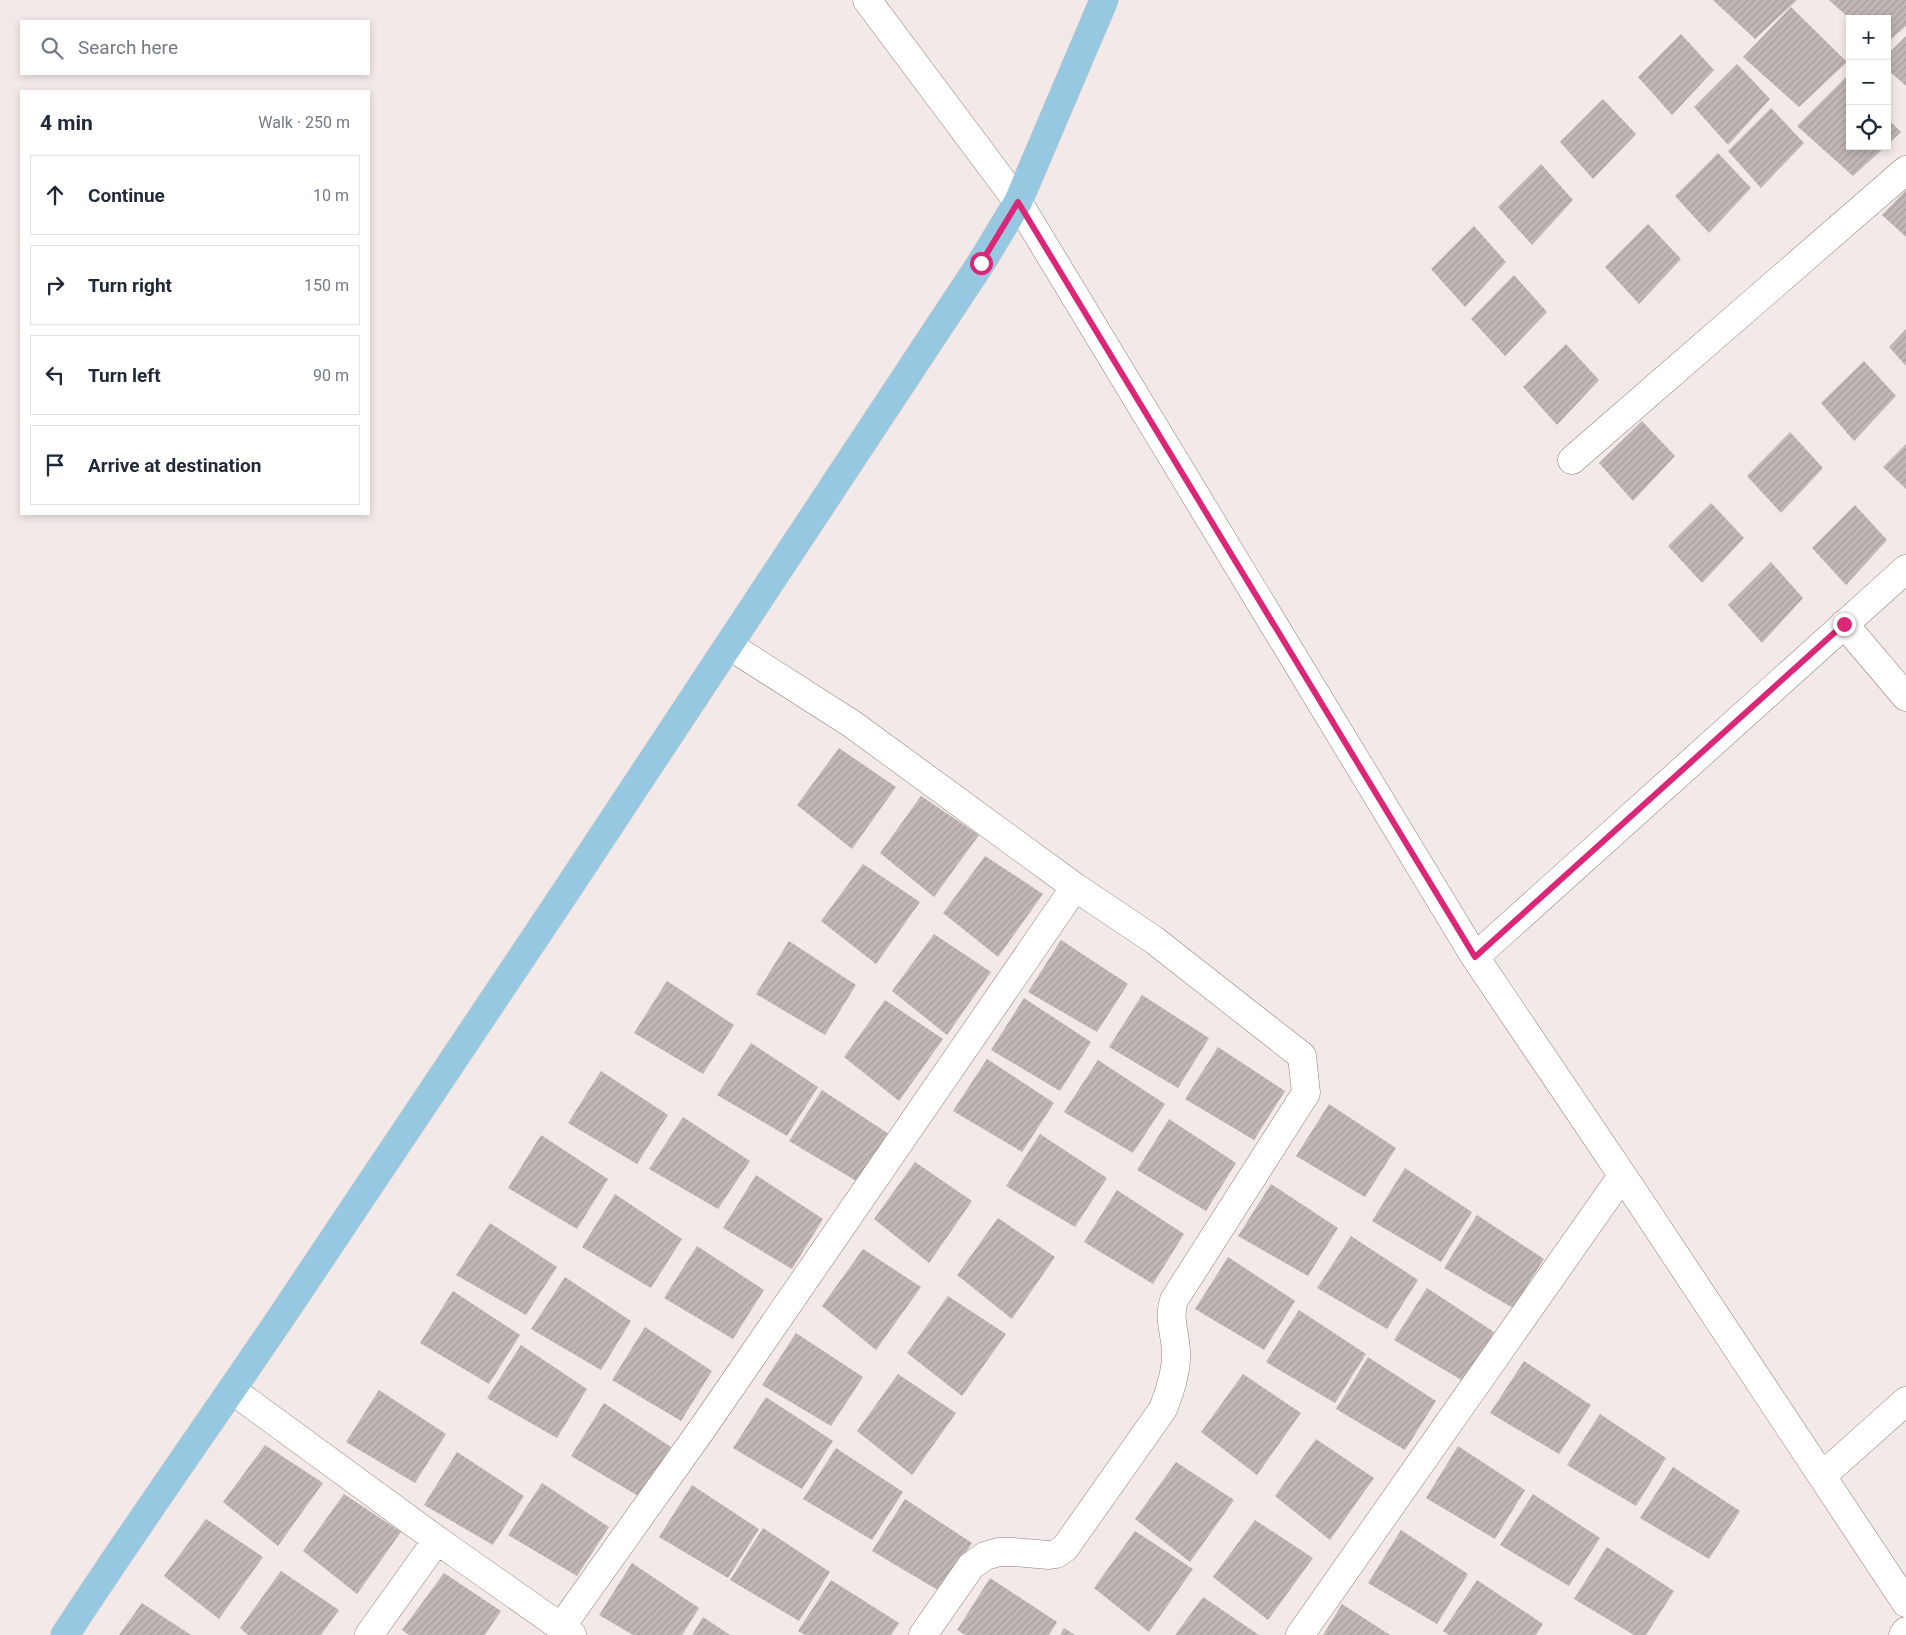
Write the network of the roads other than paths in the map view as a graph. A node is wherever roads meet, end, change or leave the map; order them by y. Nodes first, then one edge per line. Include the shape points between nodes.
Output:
1 (867, 0) edge
2 (1104, 0) edge
3 (1906, 170) edge
4 (1018, 202) junction
5 (1572, 460) dead end
6 (1906, 569) edge
7 (1844, 624) junction
8 (730, 646) junction
9 (1906, 697) edge
10 (1075, 887) junction
11 (1475, 957) junction
12 (1622, 1176) junction
13 (232, 1390) junction
14 (1906, 1401) edge
15 (1822, 1476) junction
16 (437, 1540) junction
17 (1906, 1602) edge
18 (567, 1631) edge
19 (1906, 1631) edge
20 (65, 1635) edge
21 (369, 1635) edge
22 (923, 1635) edge
23 (1300, 1635) edge
24 (1903, 1635) edge

1 - 4 street
2 - 4 main road
3 - 5 street
4 - 8 main road
4 - 11 street
6 - 7 street
7 - 9 street
7 - 11 street
8 - 10 street via 852,724
8 - 13 main road
10 - 18 street
10 - 22 street via 1154,940 1302,1056 1306,1093 1174,1300 1170,1317 1176,1350 1175,1369 1163,1409 1065,1548 1049,1555 1013,1552 985,1556 971,1566
11 - 12 street
12 - 15 street
12 - 23 street
13 - 16 street
13 - 20 main road
14 - 15 street
15 - 17 street
16 - 18 street
16 - 21 street
19 - 24 street

